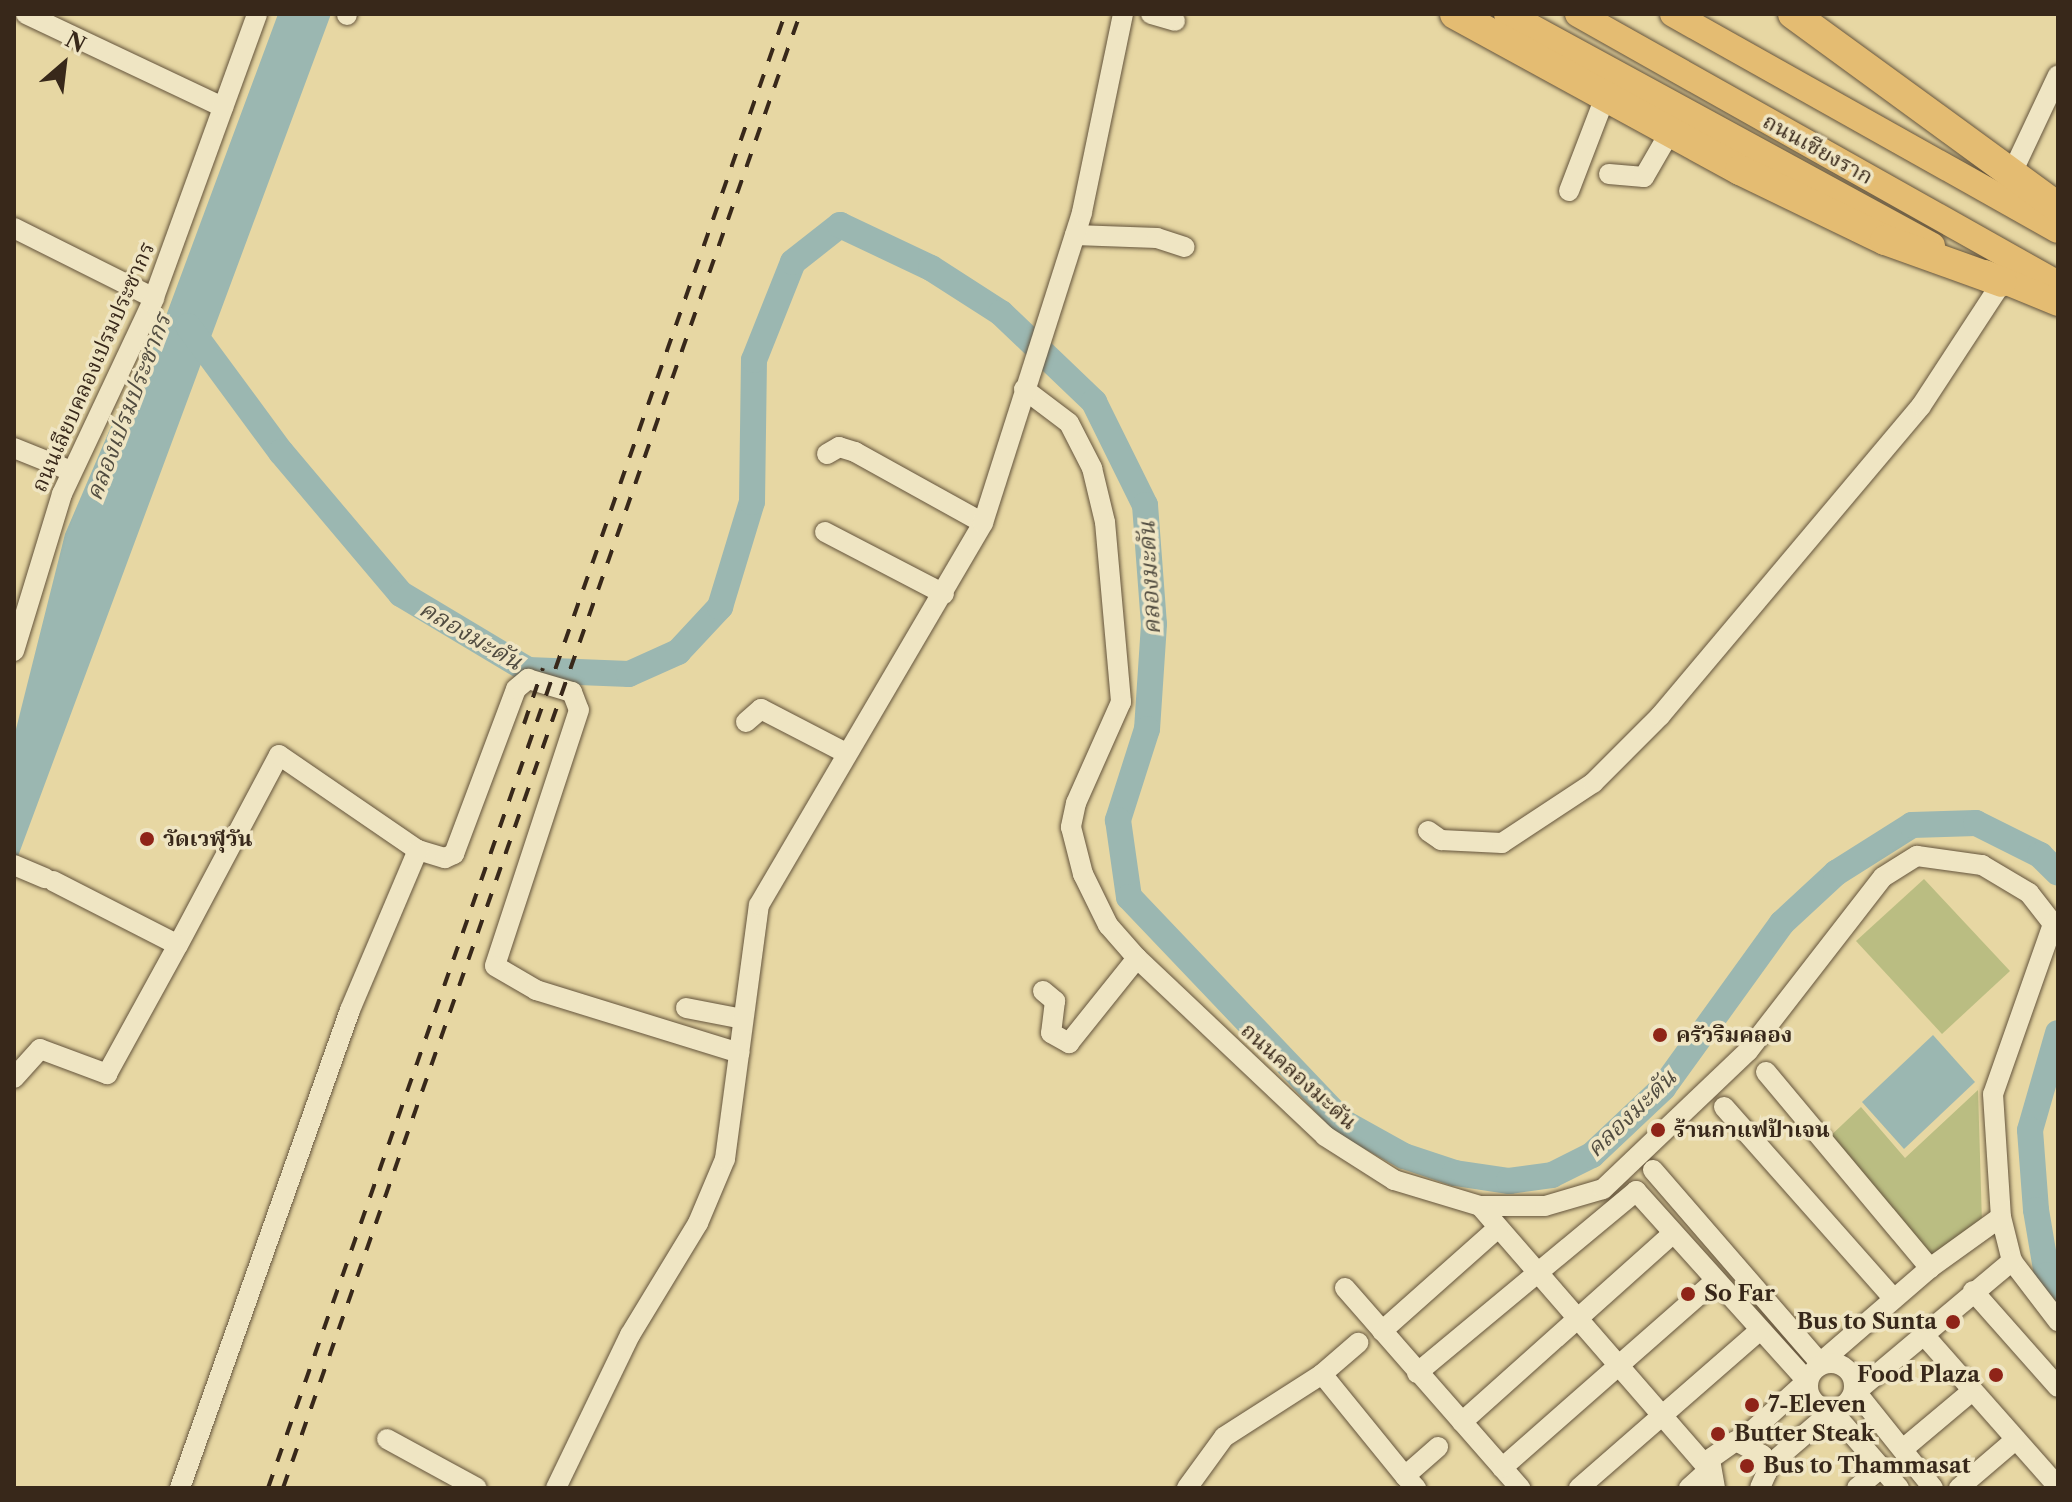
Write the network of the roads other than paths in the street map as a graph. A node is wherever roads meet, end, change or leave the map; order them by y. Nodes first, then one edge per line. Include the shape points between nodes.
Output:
1 (26, 14) edge
2 (257, 14) edge
3 (1123, 14) edge
4 (1151, 14) edge
5 (1455, 14) edge
6 (1507, 14) edge
7 (1578, 14) edge
8 (1673, 14) edge
9 (1793, 14) edge
10 (1175, 21) dead end
11 (2058, 75) edge
12 (1594, 91) junction
13 (223, 107) junction
14 (1670, 132) junction
15 (1609, 174) dead end
16 (2011, 175) junction
17 (1569, 191) dead end
18 (2058, 207) edge
19 (14, 228) edge
20 (2058, 230) edge
21 (1075, 235) junction
22 (1185, 247) dead end
23 (2002, 282) junction
24 (2058, 284) edge
25 (154, 298) junction
26 (2058, 303) edge
27 (1024, 384) junction
28 (14, 448) edge
29 (827, 454) dead end
30 (71, 471) junction
31 (983, 523) junction
32 (825, 532) dead end
33 (944, 594) junction
34 (14, 651) edge
35 (746, 722) dead end
36 (846, 753) junction
37 (1428, 831) dead end
38 (418, 850) junction
39 (14, 865) edge
40 (178, 945) junction
41 (1137, 958) junction
42 (1043, 991) dead end
43 (686, 1008) dead end
44 (743, 1019) junction
45 (739, 1053) junction
46 (1766, 1072) dead end
47 (14, 1078) edge
48 (1724, 1107) dead end
49 (1653, 1170) dead end
50 (1480, 1206) junction
51 (2001, 1217) junction
52 (1498, 1228) junction
53 (1672, 1234) junction
54 (2012, 1261) junction
55 (1930, 1268) junction
56 (1536, 1271) junction
57 (1715, 1281) junction
58 (1345, 1288) dead end
59 (1973, 1291) junction
60 (1894, 1299) junction
61 (1578, 1319) junction
62 (2058, 1321) edge
63 (1760, 1330) junction
64 (1382, 1331) junction
65 (1923, 1334) junction
66 (1358, 1343) dead end
67 (1820, 1363) junction
68 (1618, 1365) junction
69 (1417, 1373) junction
70 (1322, 1374) junction
71 (1807, 1381) junction
72 (2058, 1387) edge
73 (1972, 1391) junction
74 (1856, 1392) junction
75 (1832, 1411) junction
76 (1662, 1416) junction
77 (1462, 1422) junction
78 (387, 1439) dead end
79 (2015, 1440) junction
80 (1741, 1441) junction
81 (1438, 1447) dead end
82 (1903, 1449) junction
83 (1882, 1467) junction
84 (1502, 1468) junction
85 (1710, 1476) edge
86 (1768, 1479) edge
87 (1411, 1482) edge
88 (2054, 1483) edge
89 (180, 1488) edge
90 (477, 1488) edge
91 (556, 1488) edge
92 (1187, 1488) edge
93 (1520, 1488) edge
94 (1579, 1488) edge
95 (1689, 1488) edge
96 (1857, 1488) edge
97 (1899, 1488) edge
98 (1933, 1488) edge
99 (1959, 1488) edge

1 - 13 street
2 - 13 street, ถนนเลียบคลองเปรมประชากร
3 - 21 street
4 - 10 street
5 - 12 highway
6 - 23 main road
7 - 24 main road, ถนนเชียงราก
8 - 20 main road
9 - 16 highway
11 - 16 street
12 - 14 highway
12 - 17 street
13 - 25 street, ถนนเลียบคลองเปรมประชากร
14 - 15 street via 1644,177
14 - 23 highway via 1885,240
16 - 18 highway
19 - 25 street
21 - 22 street via 1157,238
21 - 27 street
23 - 26 main road
23 - 37 street via 1921,406 1660,716 1593,783 1502,843 1441,840
25 - 30 street, ถนนเลียบคลองเปรมประชากร
27 - 31 street
27 - 41 street, ถนนคลองมะดัน via 1069,423 1101,495 1121,702 1071,827 1078,862 1108,925
28 - 30 street
29 - 31 street via 839,447 855,452
30 - 34 street, ถนนเลียบคลองเปรมประชากร
31 - 33 street
32 - 33 street
33 - 36 street
35 - 36 street via 761,709
36 - 44 street via 759,905
38 - 40 street via 279,755
38 - 45 street via 438,857 454,854 522,681 572,692 579,710 495,966 536,990
38 - 89 street via 350,1010
39 - 40 street
40 - 47 street via 116,1067 101,1075 40,1049
41 - 42 street via 1069,1043 1051,1033 1055,1001
41 - 50 street, ถนนคลองมะดัน via 1325,1136 1394,1180
43 - 44 street
44 - 45 street
45 - 91 street via 725,1159 715,1187 630,1335
46 - 55 street
48 - 60 street
49 - 67 street
50 - 51 street, ถนนคลองมะดัน via 1555,1205 1603,1189 1748,1051 1883,877 1917,856 1937,855 1982,865 2012,881 2029,893 2053,924 1993,1094
50 - 52 street
51 - 54 street, ถนนคลองมะดัน
51 - 55 street
52 - 56 street
52 - 64 street
53 - 56 street via 1636,1191
53 - 57 street
53 - 61 street
54 - 59 street
54 - 62 street, ถนนคลองมะดัน
55 - 60 street
56 - 61 street
56 - 69 street
57 - 63 street
57 - 68 street
58 - 64 street
59 - 65 street
59 - 72 street
60 - 67 street
61 - 68 street
61 - 77 street
63 - 71 street
63 - 76 street
64 - 69 street
65 - 73 street
65 - 74 street
66 - 70 street
67 - 71 street
67 - 74 street via 1839,1365
68 - 76 street
68 - 84 street
69 - 77 street
70 - 87 street
70 - 92 street via 1224,1437
71 - 75 street via 1818,1404
71 - 80 street
73 - 79 street
73 - 82 street
74 - 75 street
74 - 82 street
75 - 83 street
75 - 86 street
76 - 85 street
76 - 94 street
77 - 84 street
78 - 90 street
79 - 88 street
79 - 99 street
80 - 85 street via 1720,1446
80 - 86 street via 1757,1448
81 - 87 street
82 - 98 street
83 - 96 street
83 - 97 street
84 - 93 street
85 - 95 street

